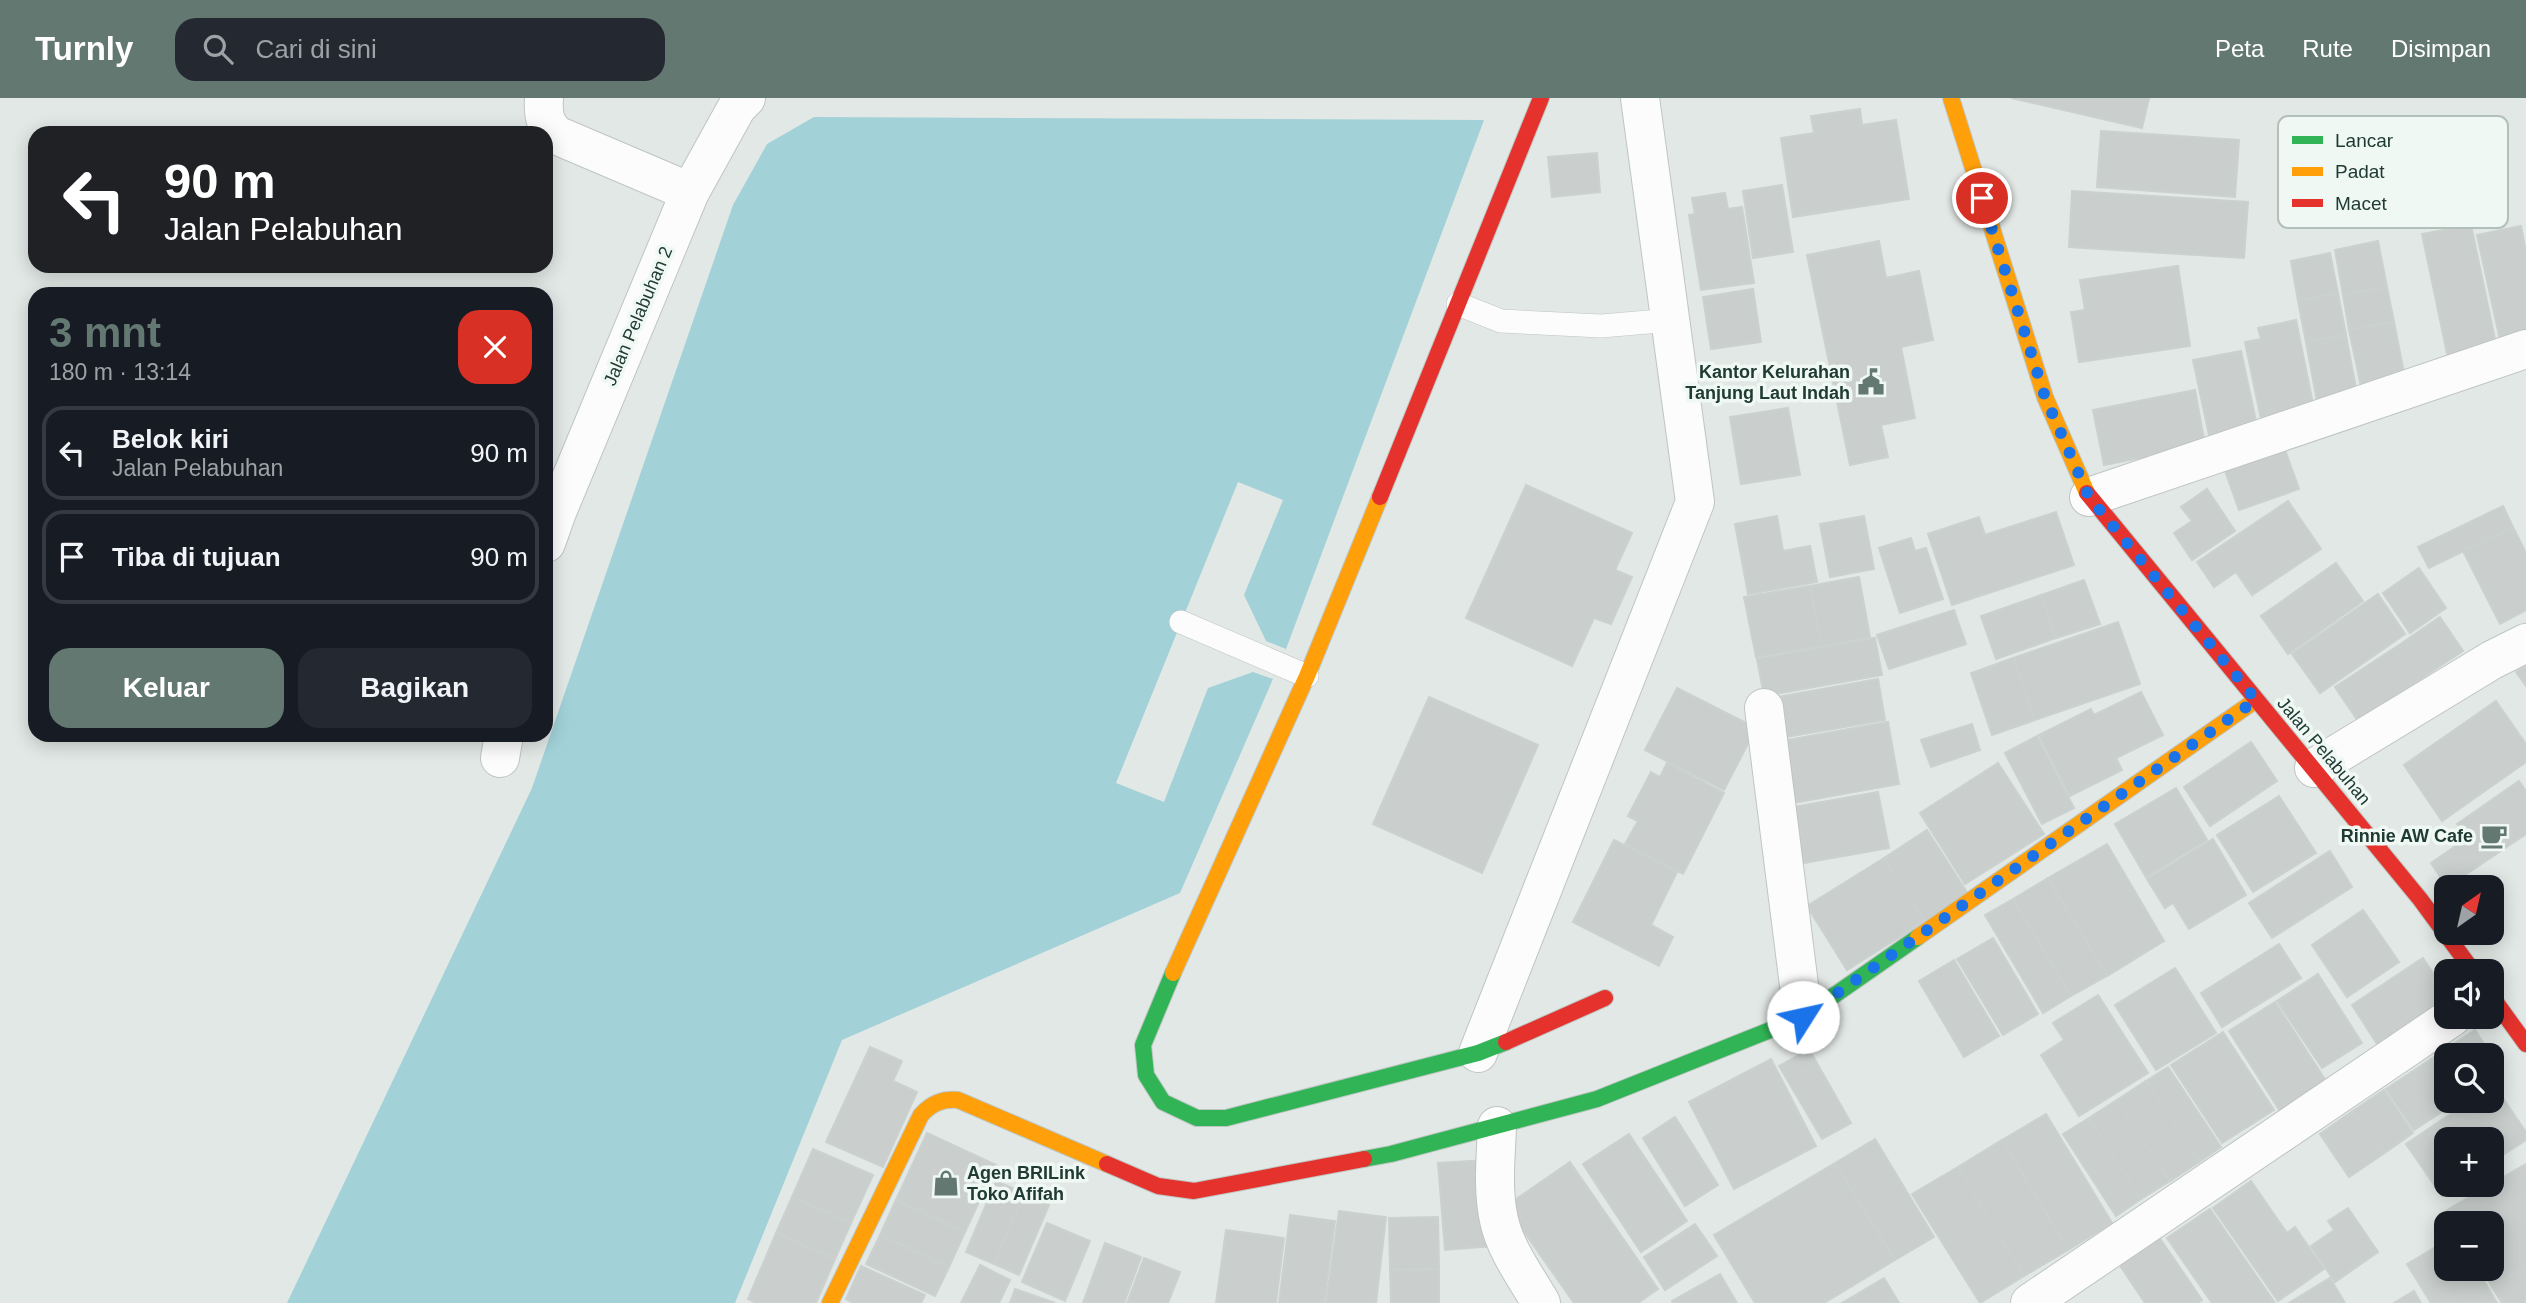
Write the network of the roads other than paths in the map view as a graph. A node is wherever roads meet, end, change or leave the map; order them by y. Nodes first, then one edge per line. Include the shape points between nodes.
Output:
1 (544, 98) edge
2 (746, 98) edge
3 (1541, 98) edge
4 (1640, 98) edge
5 (1951, 98) edge
6 (547, 126) edge
7 (553, 132) edge
8 (690, 191) junction
9 (1458, 304) junction
10 (1672, 320) junction
11 (2526, 349) edge
12 (2089, 497) junction
13 (553, 523) edge
14 (1181, 622) dead end
15 (2526, 643) edge
16 (1307, 676) junction
17 (2256, 700) junction
18 (1764, 708) dead end
19 (2314, 768) junction
20 (2464, 959) edge
21 (1605, 998) dead end
22 (2504, 1014) edge
23 (1803, 1017) junction
24 (2434, 1029) edge
25 (2526, 1044) edge
26 (1478, 1053) junction
27 (1497, 1126) junction
28 (830, 1303) edge
29 (1541, 1303) edge
30 (2030, 1303) edge

1 - 6 street
2 - 8 street, Jalan Pelabuhan 2
3 - 9 street
4 - 10 street
5 - 12 street, Jalan Pelabuhan via 2045,397
7 - 8 street
8 - 13 street, Jalan Pelabuhan 2
9 - 10 lane via 1502,321 1601,326
9 - 16 street
10 - 26 street via 1695,502
11 - 12 street
12 - 17 street, Jalan Pelabuhan
14 - 16 lane
15 - 19 street
16 - 26 street via 1154,1016 1143,1045 1146,1074 1163,1102 1196,1118 1226,1118
17 - 19 street, Jalan Pelabuhan
17 - 23 street
18 - 23 street
19 - 20 street, Jalan Pelabuhan
21 - 26 street
22 - 25 street
23 - 27 street via 1597,1099
24 - 30 street
27 - 28 street via 1391,1154 1194,1191 1158,1186 958,1100 942,1099 921,1115
27 - 29 street via 1499,1221

